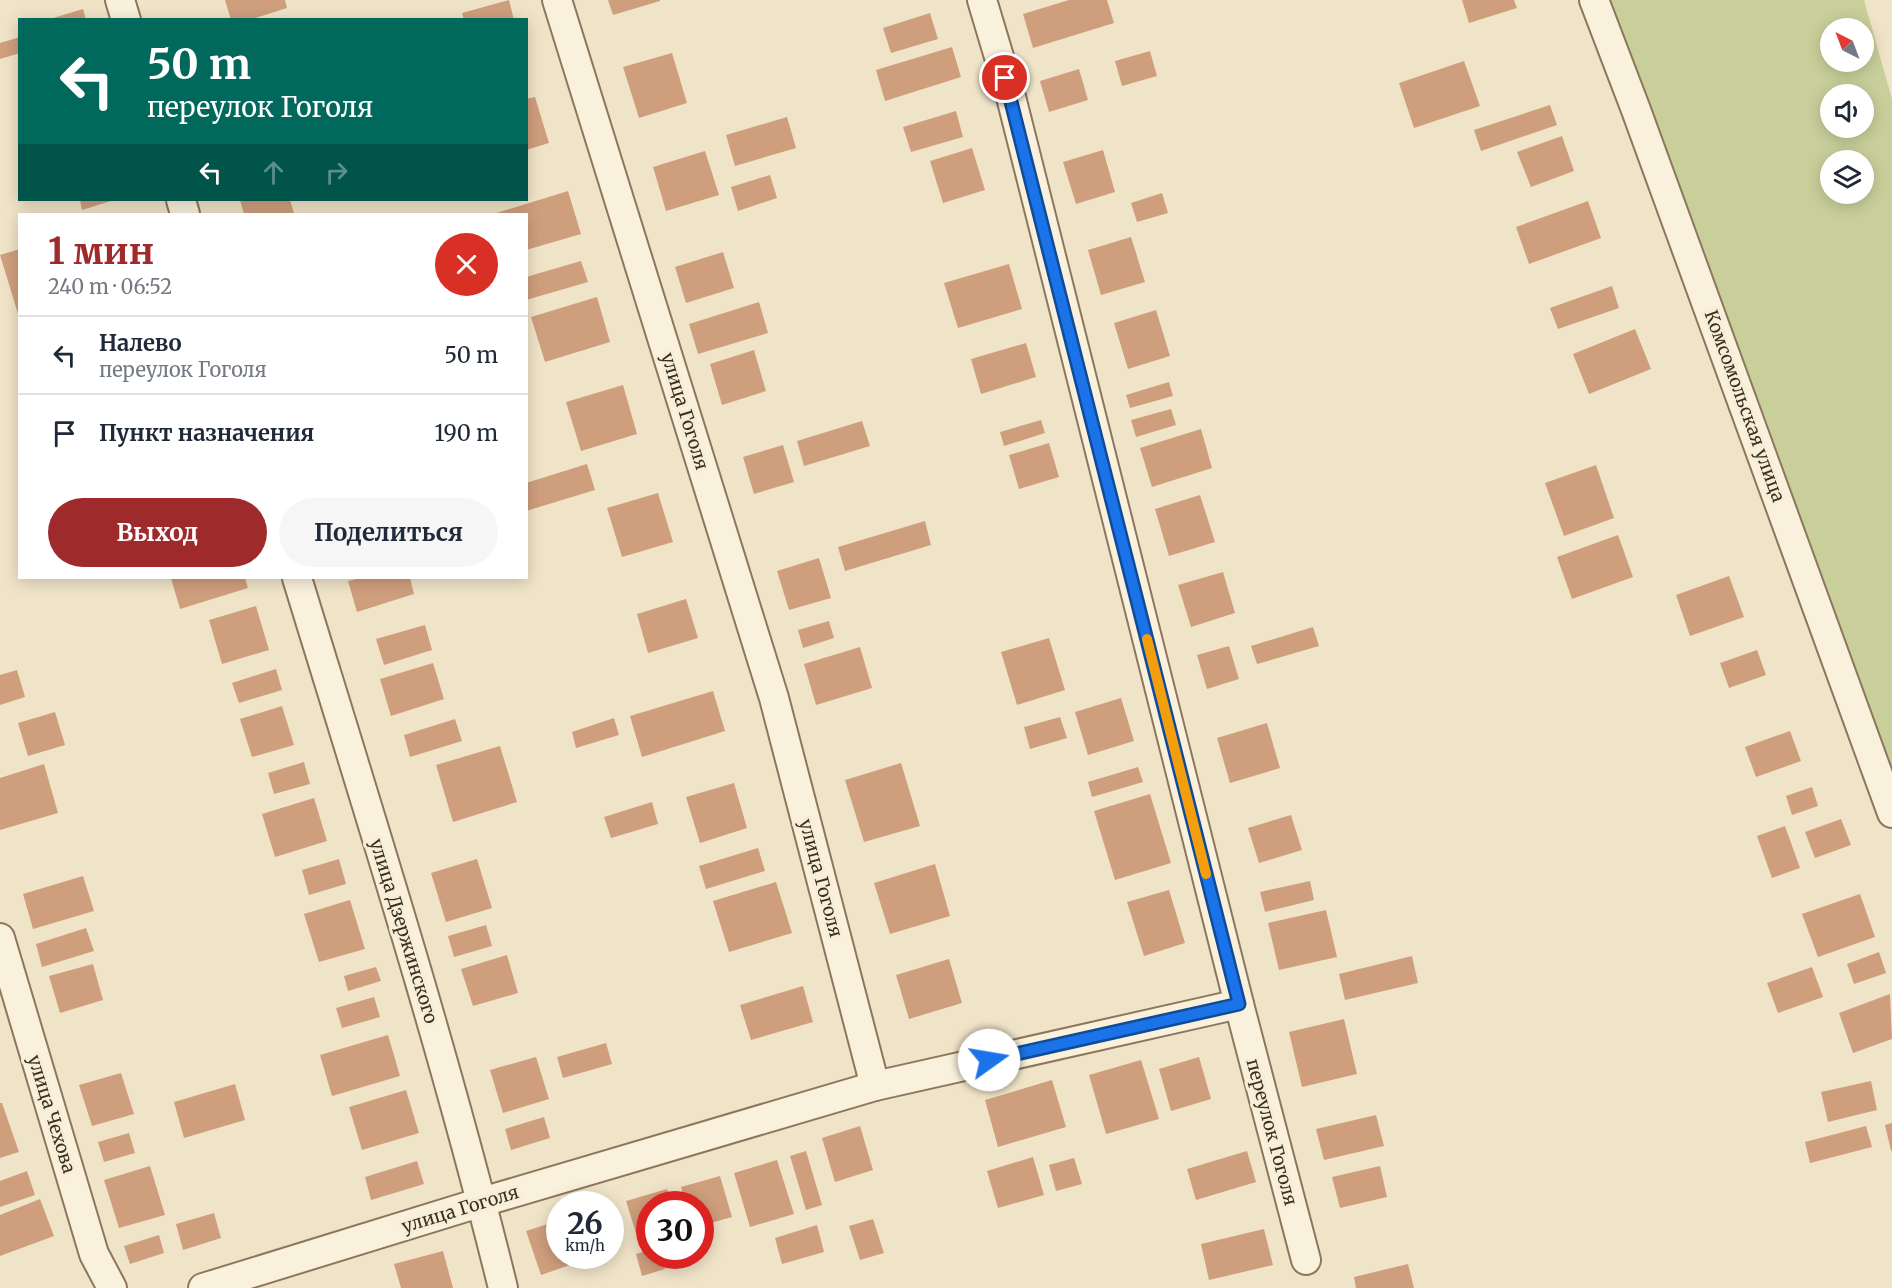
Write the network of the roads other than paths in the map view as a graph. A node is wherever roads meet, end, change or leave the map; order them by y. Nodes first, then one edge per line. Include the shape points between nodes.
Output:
1 (120, 0) edge
2 (557, 0) edge
3 (982, 0) edge
4 (1594, 0) edge
5 (125, 18) edge
6 (297, 579) edge
7 (1892, 813) edge
8 (0, 938) edge
9 (1239, 1004) junction
10 (875, 1086) junction
11 (482, 1202) junction
12 (1306, 1260) dead end
13 (112, 1288) edge
14 (203, 1288) edge
15 (503, 1288) edge

1 - 5 street
2 - 10 street, улица Гоголя via 774,698
3 - 9 street, переулок Гоголя via 1011,97
4 - 7 street, Комсомольская улица
6 - 11 street, улица Дзержинского via 424,995
8 - 13 street, улица Чехова via 94,1254
9 - 10 street
9 - 12 street, переулок Гоголя
10 - 11 street, улица Гоголя
11 - 14 street, улица Гоголя
11 - 15 street, улица Дзержинского

